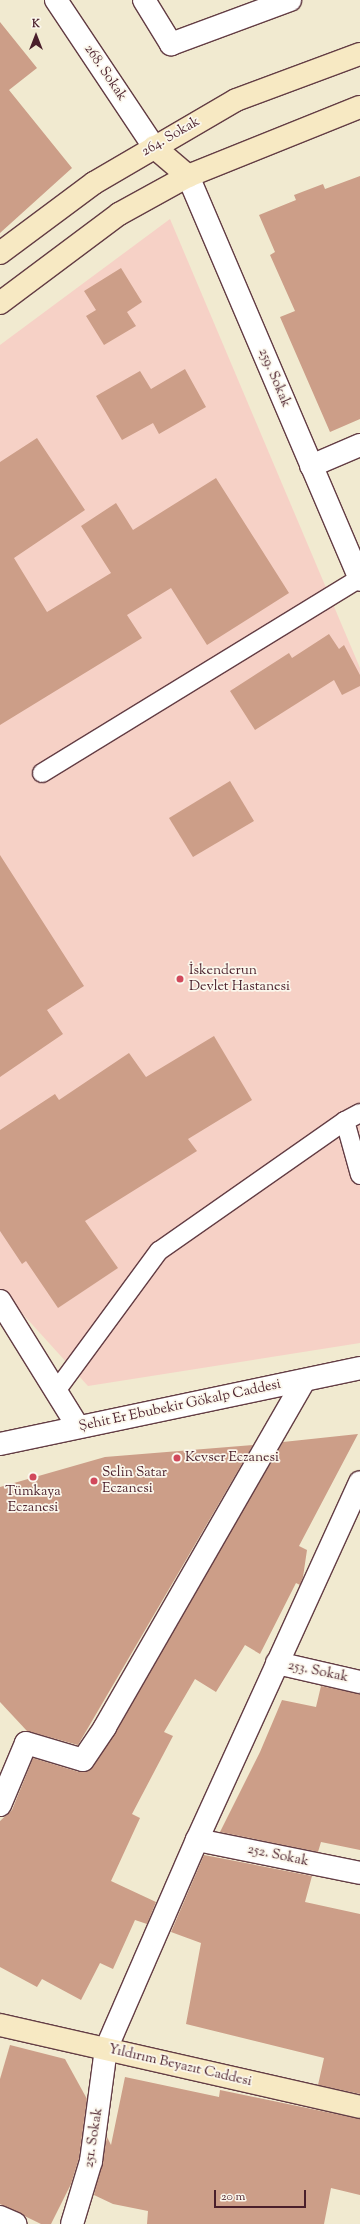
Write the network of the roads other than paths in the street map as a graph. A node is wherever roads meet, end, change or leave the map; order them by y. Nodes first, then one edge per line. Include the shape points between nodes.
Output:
1 (56, 0) edge
2 (144, 0) edge
3 (290, 0) edge
4 (360, 54) edge
5 (360, 107) edge
6 (154, 147) junction
7 (188, 176) junction
8 (0, 253) edge
9 (0, 303) edge
10 (360, 445) edge
11 (311, 466) junction
12 (360, 579) edge
13 (42, 773) dead end
14 (352, 1117) edge
15 (360, 1175) edge
16 (0, 1301) edge
17 (360, 1368) edge
18 (304, 1381) junction
19 (56, 1391) junction
20 (78, 1427) junction
21 (0, 1444) edge
22 (358, 1492) edge
23 (277, 1663) junction
24 (360, 1682) edge
25 (0, 1805) edge
26 (197, 1840) junction
27 (360, 1873) edge
28 (0, 2025) edge
29 (106, 2049) junction
30 (360, 2107) edge
31 (0, 2217) edge
32 (16, 2224) edge
33 (72, 2224) edge

1 - 6 street, 268. Sokak
2 - 3 street via 170,44
4 - 6 street, 264. Sokak via 236,100
5 - 7 street
6 - 7 street
6 - 8 street, 264. Sokak via 94,183
7 - 9 street via 119,214
7 - 11 street, 259. Sokak
10 - 11 street
11 - 12 street, 259. Sokak
12 - 13 lane
14 - 15 lane
14 - 19 lane via 159,1251
16 - 19 street
17 - 18 street, Şehit Er Ebubekir Gökalp Caddesi
18 - 20 street, Şehit Er Ebubekir Gökalp Caddesi
18 - 25 street via 105,1727 83,1760 26,1743
19 - 20 street
20 - 21 street, Şehit Er Ebubekir Gökalp Caddesi
22 - 23 street, 251. Sokak
23 - 24 street, 253. Sokak
23 - 26 street, 251. Sokak
26 - 27 street, 252. Sokak
26 - 29 street, 251. Sokak
28 - 29 street, Yıldırım Beyazıt Caddesi
29 - 30 street, Yıldırım Beyazıt Caddesi
29 - 33 street, 251. Sokak via 91,2161
31 - 32 street

